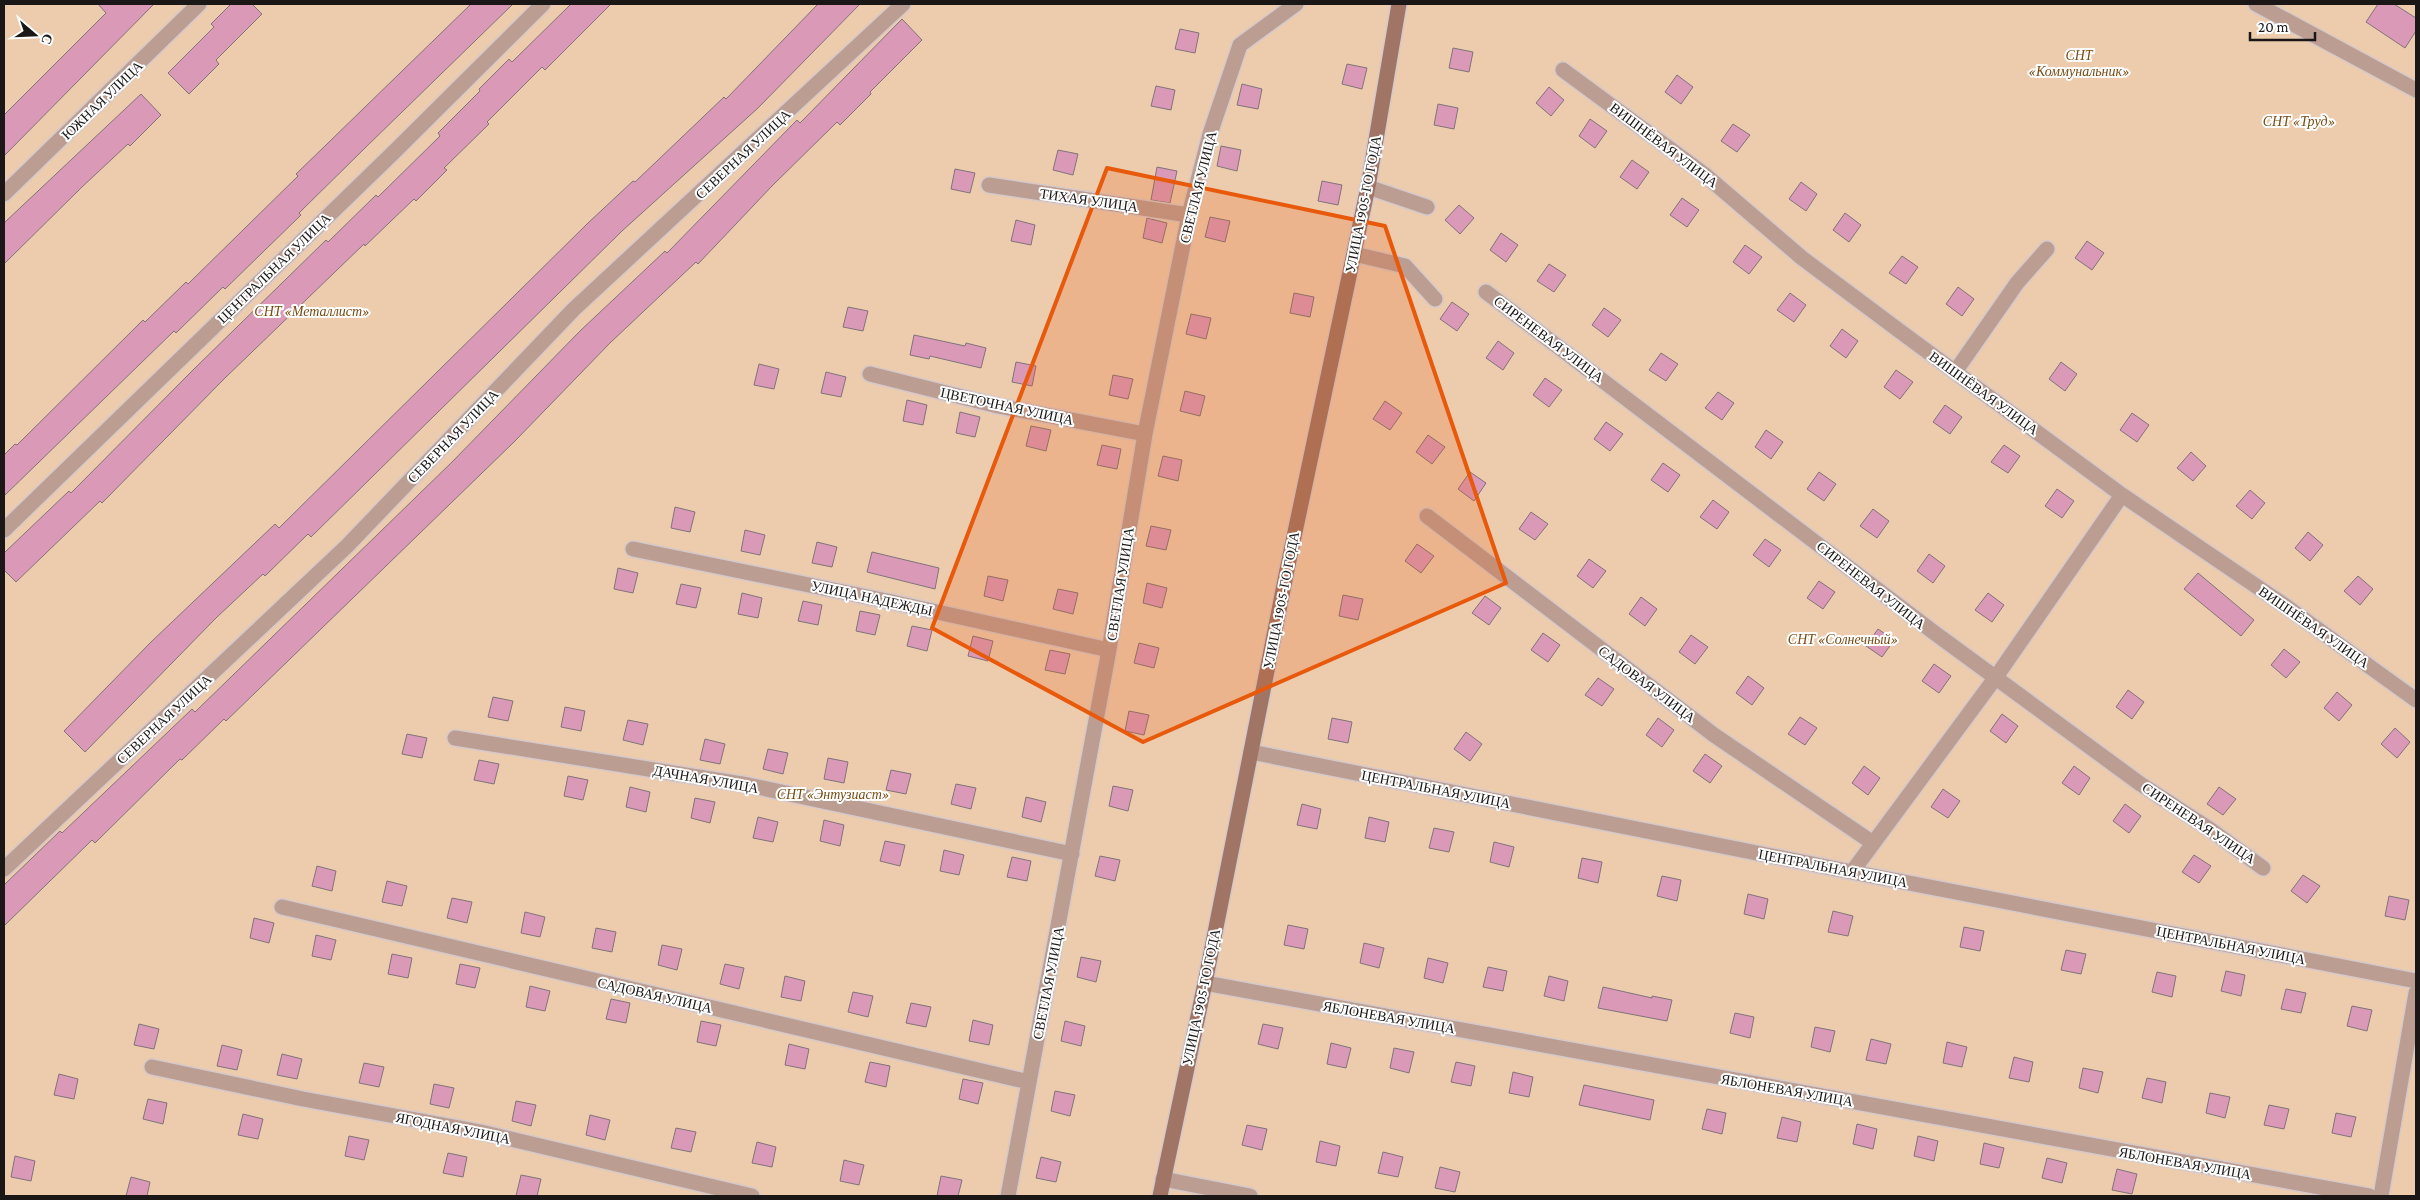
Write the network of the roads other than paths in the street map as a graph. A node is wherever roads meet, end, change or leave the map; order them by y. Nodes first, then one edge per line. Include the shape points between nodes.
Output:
1 (199, 4) edge
2 (543, 4) edge
3 (903, 4) edge
4 (1296, 4) edge
5 (1399, 4) edge
6 (2256, 4) edge
7 (1563, 70) dead end
8 (2416, 90) edge
9 (989, 186) dead end
10 (1368, 186) junction
11 (4, 194) edge
12 (1427, 207) dead end
13 (1189, 215) junction
14 (2047, 249) dead end
15 (1354, 254) junction
16 (1486, 292) dead end
17 (1435, 299) dead end
18 (1955, 372) junction
19 (870, 374) dead end
20 (1145, 434) junction
21 (2122, 495) junction
22 (1427, 516) dead end
23 (4, 530) edge
24 (633, 549) dead end
25 (1109, 650) junction
26 (1996, 677) junction
27 (2416, 700) edge
28 (455, 738) dead end
29 (1251, 752) junction
30 (1873, 843) junction
31 (1072, 854) junction
32 (2263, 868) dead end
33 (4, 869) edge
34 (1852, 872) junction
35 (282, 907) dead end
36 (2416, 981) edge
37 (1205, 983) junction
38 (2416, 993) edge
39 (152, 1067) dead end
40 (1029, 1082) junction
41 (1163, 1179) junction
42 (752, 1196) edge
43 (1008, 1196) edge
44 (1160, 1196) edge
45 (1250, 1196) edge
46 (2369, 1196) edge
47 (2381, 1196) edge

1 - 11 street, ЮЖНАЯ УЛИЦА
2 - 23 street, ЦЕНТРАЛЬНАЯ УЛИЦА
3 - 33 street, СЕВЕРНАЯ УЛИЦА via 574,309 347,546
4 - 13 street, СВЕТЛАЯ УЛИЦА via 1240,45 1210,134
5 - 10 street, УЛИЦА 1905-ГО ГОДА
6 - 8 street
7 - 18 street, ВИШНЁВАЯ УЛИЦА via 1704,174 1802,258
9 - 13 street, ТИХАЯ УЛИЦА
10 - 12 street
10 - 15 street, УЛИЦА 1905-ГО ГОДА
13 - 20 street, СВЕТЛАЯ УЛИЦА
14 - 18 street via 2017,284
15 - 17 street via 1405,266
15 - 29 street, УЛИЦА 1905-ГО ГОДА
16 - 26 street, СИРЕНЕВАЯ УЛИЦА
18 - 21 street, ВИШНЁВАЯ УЛИЦА
19 - 20 street, ЦВЕТОЧНАЯ УЛИЦА via 998,406
20 - 25 street, СВЕТЛАЯ УЛИЦА
21 - 26 street
21 - 27 street, ВИШНЁВАЯ УЛИЦА via 2287,607
22 - 30 street, САДОВАЯ УЛИЦА via 1714,735
24 - 25 street, УЛИЦА НАДЕЖДЫ
25 - 31 street, СВЕТЛАЯ УЛИЦА
26 - 30 street
26 - 32 street, СИРЕНЕВАЯ УЛИЦА via 2139,783 2212,830
28 - 31 street, ДАЧНАЯ УЛИЦА via 748,785
29 - 34 street, ЦЕНТРАЛЬНАЯ УЛИЦА
29 - 37 street, УЛИЦА 1905-ГО ГОДА
30 - 34 street
31 - 40 street, СВЕТЛАЯ УЛИЦА
34 - 36 street, ЦЕНТРАЛЬНАЯ УЛИЦА
35 - 40 street, САДОВАЯ УЛИЦА
37 - 41 street, УЛИЦА 1905-ГО ГОДА
37 - 46 street, ЯБЛОНЕВАЯ УЛИЦА
38 - 47 street
39 - 42 street, ЯГОДНАЯ УЛИЦА via 481,1132
40 - 43 street, СВЕТЛАЯ УЛИЦА
41 - 44 street, УЛИЦА 1905-ГО ГОДА
41 - 45 street

